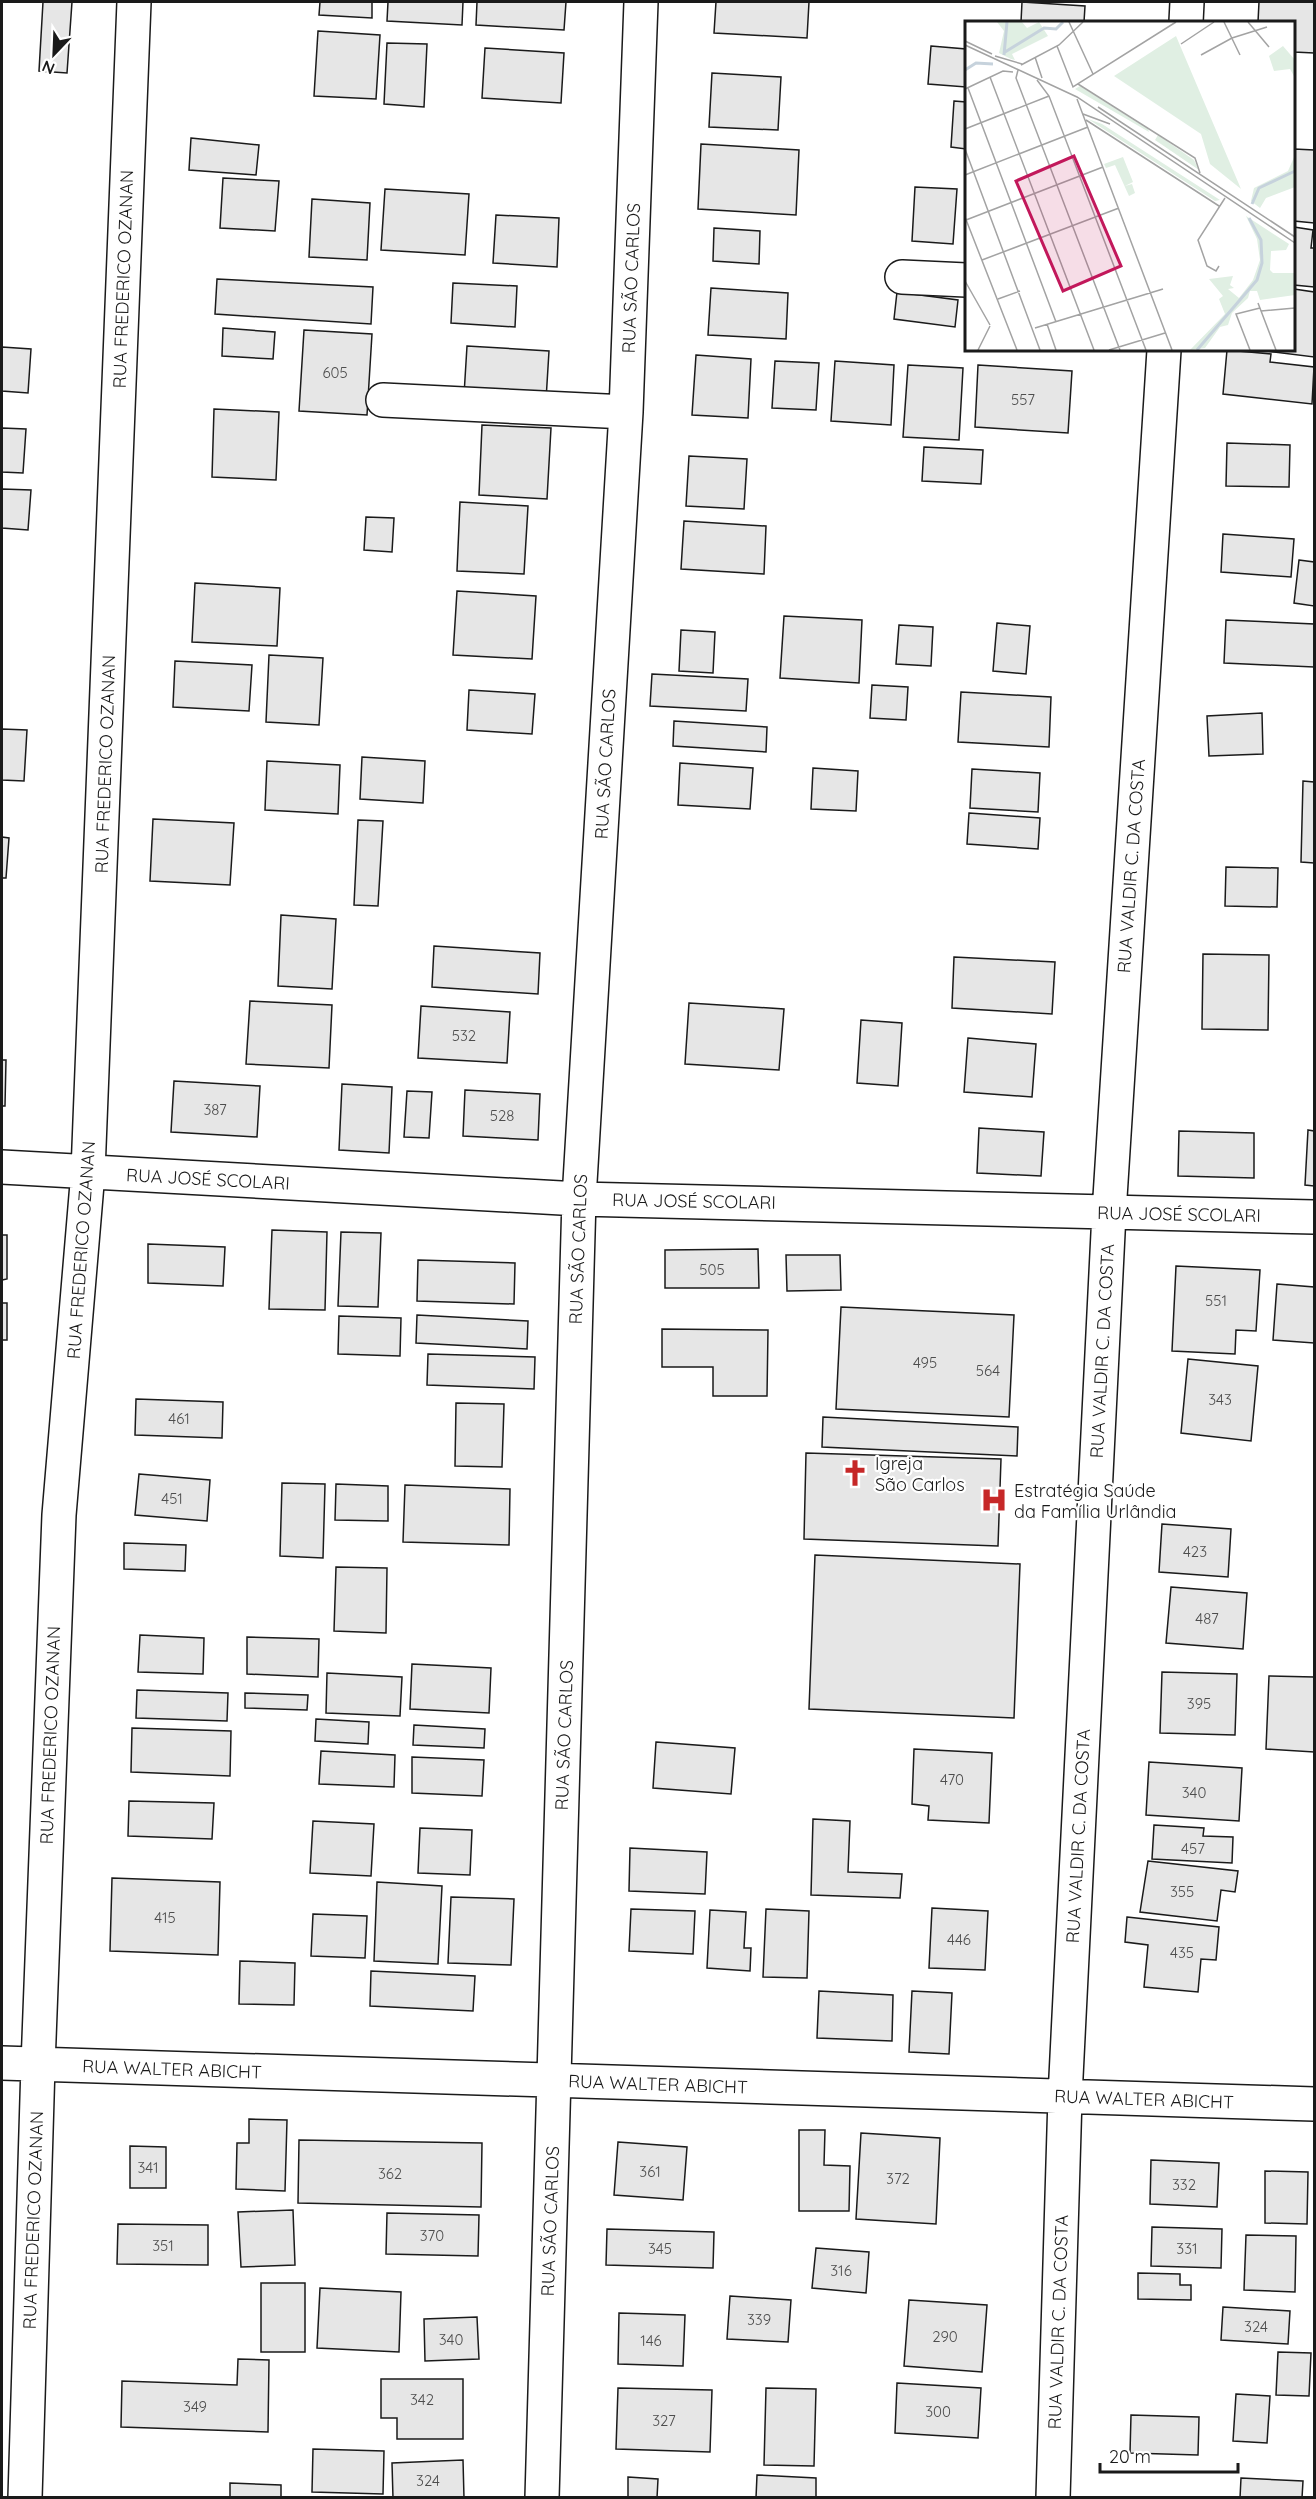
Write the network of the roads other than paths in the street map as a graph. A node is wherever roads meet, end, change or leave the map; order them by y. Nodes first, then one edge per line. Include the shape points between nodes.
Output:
1 (134, 2) edge
2 (641, 2) edge
3 (1187, 2) edge
4 (1186, 21) edge
5 (902, 277) dead end
6 (965, 280) edge
7 (1164, 351) edge
8 (383, 400) dead end
9 (626, 412) junction
10 (2, 1167) edge
11 (88, 1172) junction
12 (579, 1199) junction
13 (1109, 1212) junction
14 (1314, 1217) edge
15 (2, 2063) edge
16 (38, 2065) junction
17 (554, 2081) junction
18 (1065, 2097) junction
19 (1314, 2104) edge
20 (25, 2498) edge
21 (542, 2498) edge
22 (1053, 2498) edge

1 - 11 street, RUA FREDERICO OZANAN
2 - 9 street, RUA SÃO CARLOS
3 - 4 street
5 - 6 street
7 - 13 street, RUA VALDIR C. DA COSTA
8 - 9 street
9 - 12 street, RUA SÃO CARLOS
10 - 11 street, RUA JOSÉ SCOLARI
11 - 12 street, RUA JOSÉ SCOLARI
11 - 16 street, RUA FREDERICO OZANAN via 59,1515
12 - 13 street, RUA JOSÉ SCOLARI
12 - 17 street, RUA SÃO CARLOS
13 - 14 street, RUA JOSÉ SCOLARI
13 - 18 street, RUA VALDIR C. DA COSTA
15 - 16 street, RUA WALTER ABICHT
16 - 17 street, RUA WALTER ABICHT
16 - 20 street, RUA FREDERICO OZANAN
17 - 18 street, RUA WALTER ABICHT
17 - 21 street, RUA SÃO CARLOS
18 - 19 street, RUA WALTER ABICHT
18 - 22 street, RUA VALDIR C. DA COSTA

